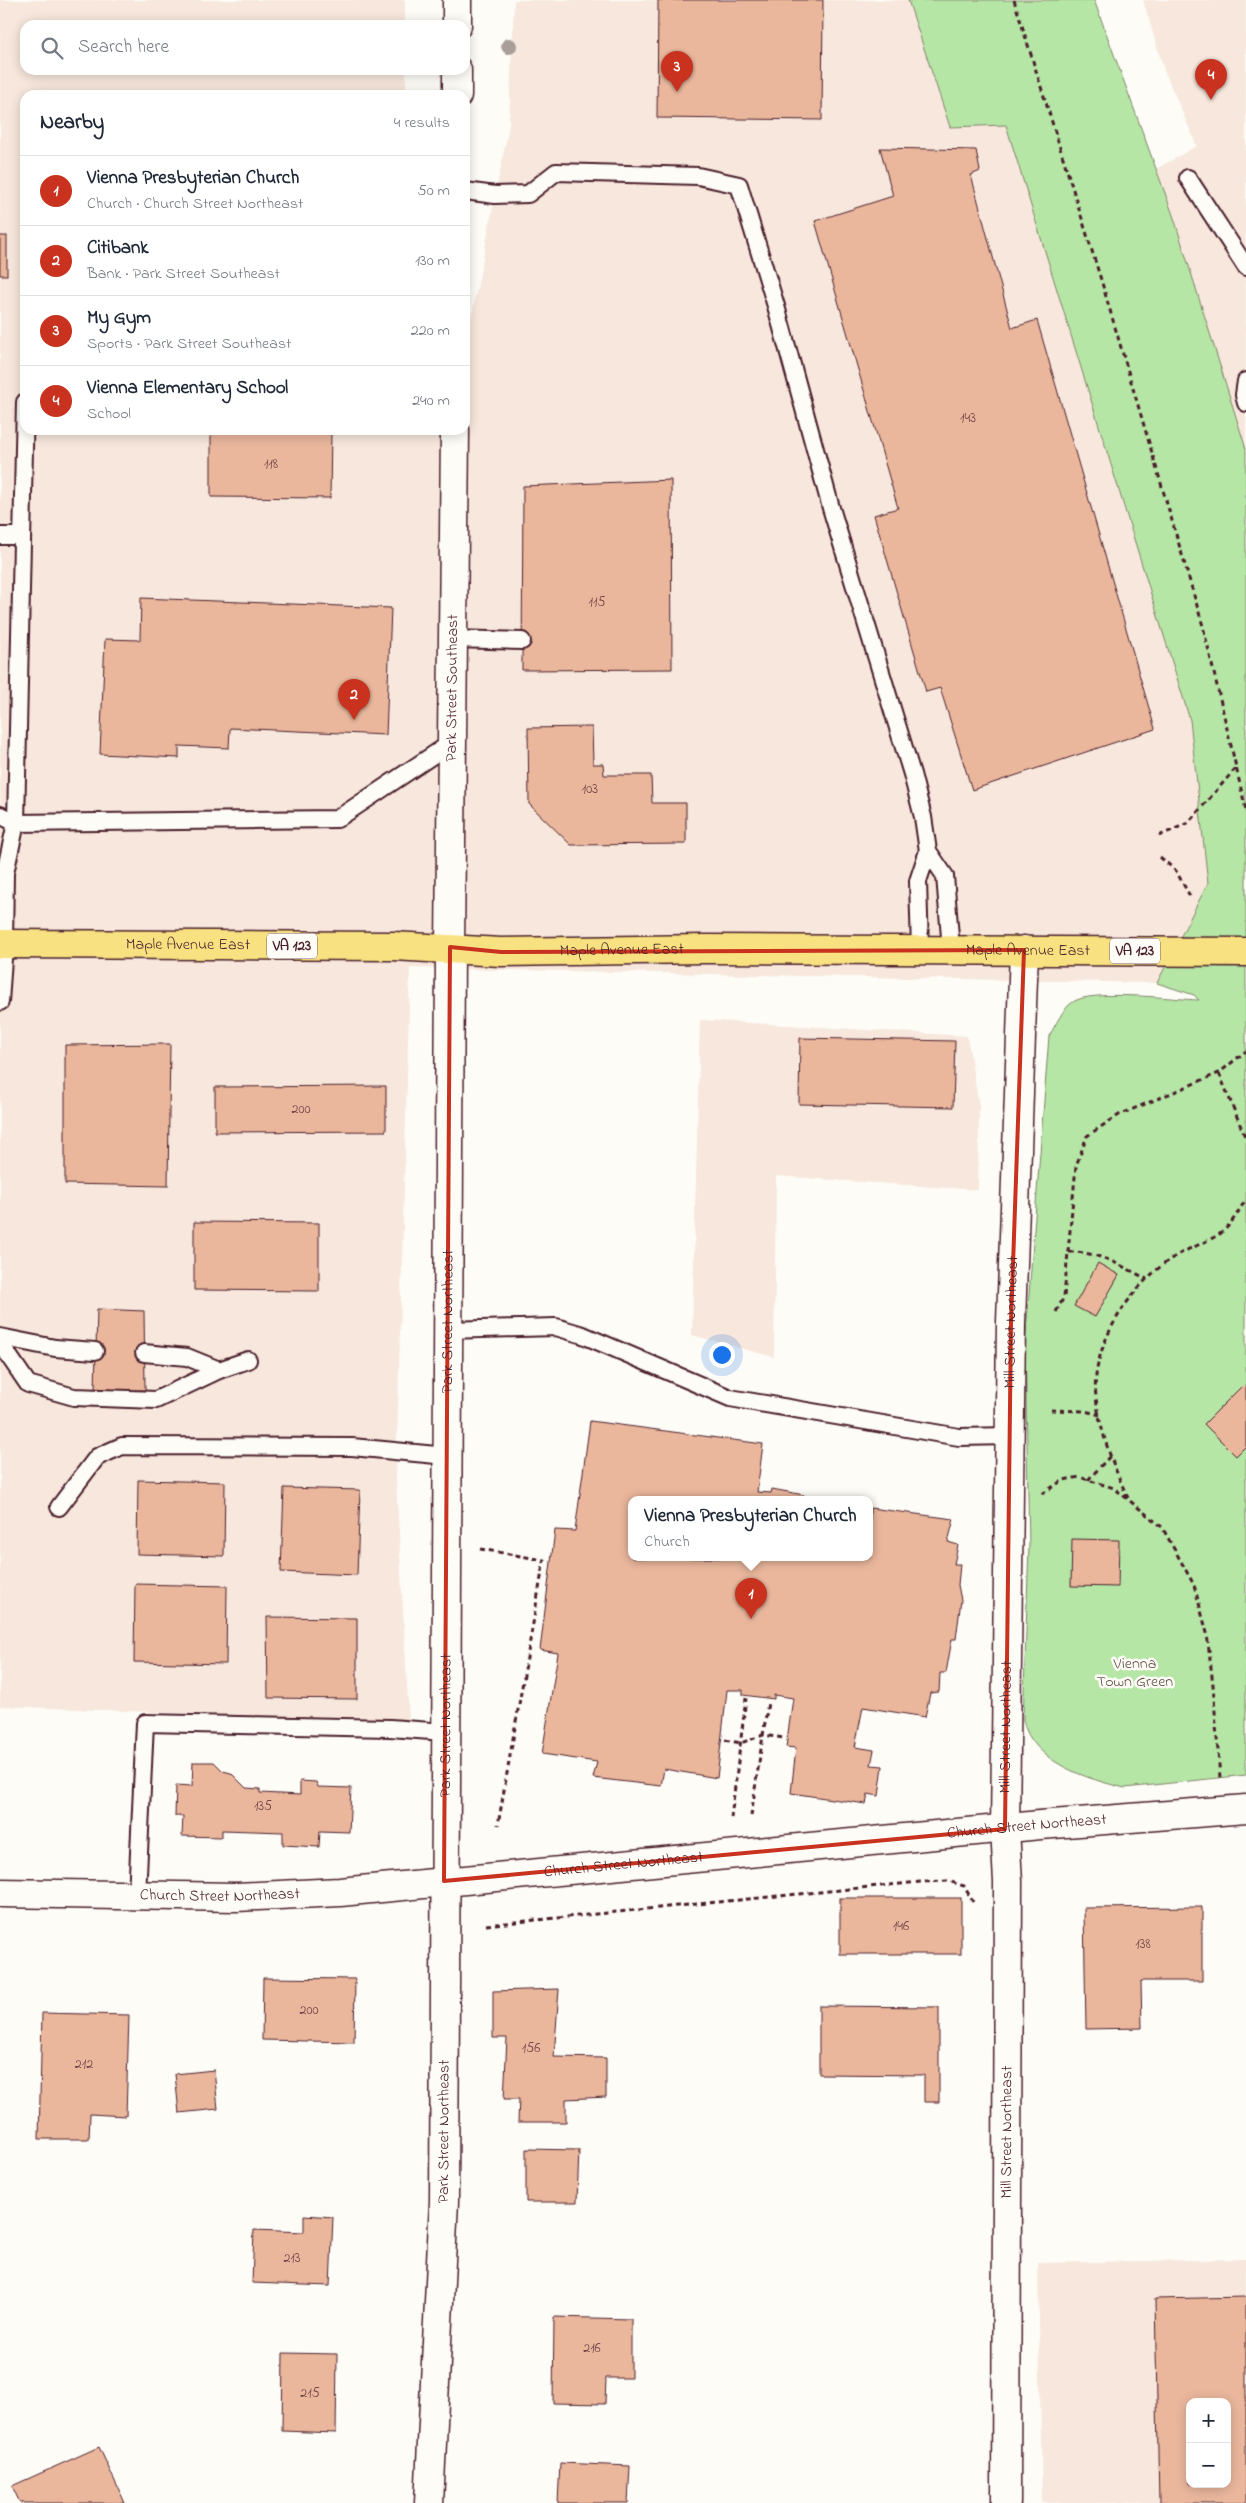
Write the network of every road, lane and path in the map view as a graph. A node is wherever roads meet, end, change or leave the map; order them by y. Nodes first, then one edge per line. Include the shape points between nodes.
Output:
1 (457, 0) edge
2 (1014, 0) edge
3 (457, 20) edge
4 (457, 75) edge
5 (457, 90) edge
6 (1188, 178) dead end
7 (470, 192) edge
8 (1246, 267) edge
9 (1246, 381) edge
10 (1246, 403) edge
11 (24, 435) edge
12 (455, 435) edge
13 (0, 536) edge
14 (22, 536) junction
15 (453, 638) junction
16 (522, 641) dead end
17 (451, 743) junction
18 (1236, 767) junction
19 (1246, 810) edge
20 (0, 815) edge
21 (16, 823) junction
22 (1160, 836) dead end
23 (928, 851) junction
24 (1160, 857) dead end
25 (1191, 898) dead end
26 (2, 944) edge
27 (450, 948) junction
28 (950, 949) junction
29 (920, 950) junction
30 (1024, 950) junction
31 (1246, 952) edge
32 (0, 1002) edge
33 (1246, 1051) edge
34 (1219, 1073) junction
35 (1246, 1138) edge
36 (1246, 1199) edge
37 (1068, 1252) junction
38 (1147, 1279) junction
39 (1056, 1312) dead end
40 (447, 1330) junction
41 (0, 1337) edge
42 (0, 1343) edge
43 (95, 1351) dead end
44 (144, 1353) dead end
45 (248, 1360) dead end
46 (219, 1370) junction
47 (1051, 1410) dead end
48 (1100, 1415) junction
49 (1010, 1436) junction
50 (1111, 1455) junction
51 (447, 1456) junction
52 (1088, 1480) junction
53 (1040, 1496) dead end
54 (1130, 1501) junction
55 (59, 1507) dead end
56 (446, 1543) junction
57 (746, 1698) dead end
58 (768, 1702) dead end
59 (445, 1732) junction
60 (763, 1735) junction
61 (784, 1738) dead end
62 (725, 1740) dead end
63 (741, 1743) junction
64 (1220, 1781) dead end
65 (1246, 1809) edge
66 (751, 1816) dead end
67 (731, 1818) dead end
68 (498, 1825) dead end
69 (1005, 1829) junction
70 (444, 1881) junction
71 (0, 1893) edge
72 (137, 1896) junction
73 (973, 1911) dead end
74 (486, 1925) dead end
75 (429, 2503) edge
76 (1006, 2503) edge

1 - 3 street
2 - 18 path via 1200,616
4 - 5 street
6 - 8 lane
7 - 23 lane via 528,194 556,172 698,176 739,185 831,508 912,774
9 - 10 lane
11 - 14 lane
12 - 15 street, Park Street Southeast
13 - 14 lane
14 - 21 lane
15 - 16 lane
15 - 17 street, Park Street Southeast
17 - 21 lane via 337,818
17 - 27 street, Park Street Southeast
18 - 19 path
18 - 22 path via 1188,823
20 - 21 lane
21 - 26 lane via 5,873
23 - 28 lane via 945,876
23 - 29 lane via 918,882
24 - 25 path via 1176,871
26 - 27 main road, Maple Avenue East / VA 123
26 - 32 lane
27 - 29 main road, Maple Avenue East / VA 123 via 501,952 705,948
27 - 40 street, Park Street Northeast
28 - 29 main road, Maple Avenue East / VA 123
28 - 30 main road, Maple Avenue East / VA 123
30 - 31 main road, Maple Avenue East / VA 123
30 - 49 street, Mill Street Northeast
33 - 34 path
34 - 35 path
34 - 37 path via 1119,1115 1087,1136 1076,1166
36 - 38 path via 1220,1234 1170,1259
37 - 38 path via 1085,1251 1101,1256
37 - 39 path via 1064,1297
38 - 48 path via 1116,1318 1100,1356 1096,1395
40 - 49 lane via 556,1327 583,1335 730,1398 959,1437
40 - 51 street, Park Street Northeast
41 - 43 lane via 55,1348
42 - 46 lane via 28,1384 74,1397 156,1400
44 - 46 lane via 187,1357
45 - 46 lane
47 - 48 path
48 - 50 path
49 - 69 street, Mill Street Northeast
50 - 52 path
50 - 54 path
51 - 55 lane via 352,1447 122,1446 97,1457
51 - 56 street, Park Street Northeast
52 - 53 path via 1080,1477 1063,1480
52 - 54 path via 1114,1488
54 - 64 path via 1162,1527 1194,1585 1207,1633
56 - 59 street, Park Street Northeast
56 - 68 path via 544,1560
57 - 63 path
58 - 60 path
59 - 70 street, Park Street Northeast
59 - 72 lane via 146,1723
60 - 61 path
60 - 63 path
60 - 66 path
62 - 63 path
63 - 67 path
65 - 69 street, Church Street Northeast
69 - 70 street, Church Street Northeast
69 - 76 street, Mill Street Northeast via 1008,1882
70 - 72 street, Church Street Northeast via 340,1892 236,1897
70 - 75 street, Park Street Northeast via 447,1960 444,2202
71 - 72 street, Church Street Northeast
73 - 74 path via 973,1902 964,1886 948,1881

